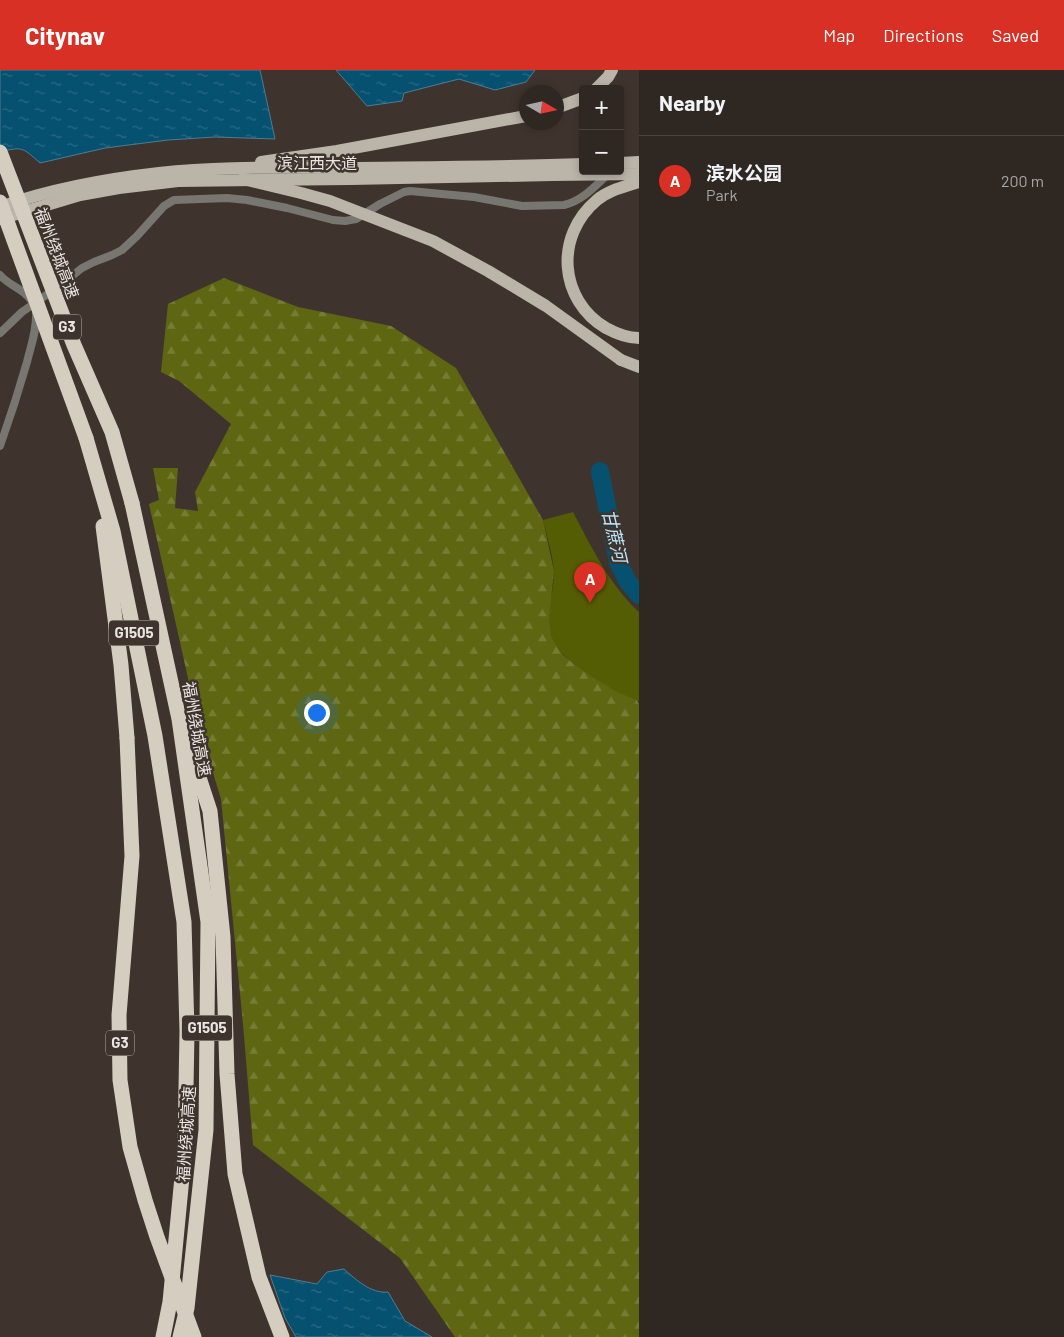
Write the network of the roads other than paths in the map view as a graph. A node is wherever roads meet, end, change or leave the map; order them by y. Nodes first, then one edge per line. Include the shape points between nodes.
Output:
1 (612, 70) edge
2 (600, 85) edge
3 (579, 99) edge
4 (564, 105) edge
5 (519, 117) edge
6 (0, 152) edge
7 (639, 162) edge
8 (624, 163) edge
9 (579, 165) edge
10 (214, 169) junction
11 (551, 170) junction
12 (579, 172) edge
13 (624, 174) edge
14 (639, 174) edge
15 (606, 175) edge
16 (243, 180) junction
17 (634, 184) edge
18 (0, 202) edge
19 (0, 207) edge
20 (0, 219) edge
21 (0, 275) edge
22 (33, 304) junction
23 (0, 333) edge
24 (639, 338) edge
25 (639, 367) edge
26 (86, 438) joint
27 (0, 446) edge
28 (109, 532) junction
29 (179, 719) junction
30 (163, 1337) edge
31 (180, 1337) edge
32 (194, 1337) edge
33 (282, 1337) edge

1 - 2 main road
3 - 4 main road
5 - 10 main road via 337,152
6 - 29 highway, 福州绕城高速 / G3, bridge via 74,345 112,432 132,503
7 - 8 main road
9 - 11 main road, 滨江西大道
10 - 11 main road, 滨江西大道
10 - 19 main road, 滨江西大道, bridge via 160,172 82,184
11 - 12 main road, 滨江西大道
11 - 16 main road, 滨江西大道, bridge via 351,179
13 - 14 main road, 滨江西大道
15 - 22 street via 582,197 564,205 522,206 474,197 410,191 387,200 356,219 345,221 246,200 174,200 164,206 122,250 82,268
16 - 20 main road, 滨江西大道, bridge via 178,181 119,188 73,197
16 - 25 main road, bridge via 330,201 433,241 538,301 621,360
17 - 24 main road via 603,196 582,217 571,239 568,269 576,297 596,322 616,334
18 - 26 highway, 福州绕城高速 / G3, bridge
21 - 22 street via 24,291
22 - 23 street
22 - 27 street via 35,332
26 - 28 highway, 福州绕城高速 / G1505
28 - 30 highway, 福州绕城高速 / G1505, bridge via 155,736 184,922 187,1031 185,1146 170,1302
28 - 32 highway, G3, bridge via 128,738 132,856 119,1015 120,1080 130,1147 145,1200
29 - 31 highway, 福州绕城高速 / G1505, bridge via 208,922 206,1130 187,1308
29 - 33 highway, G3 via 210,811 223,937 227,1074 235,1174 259,1278

